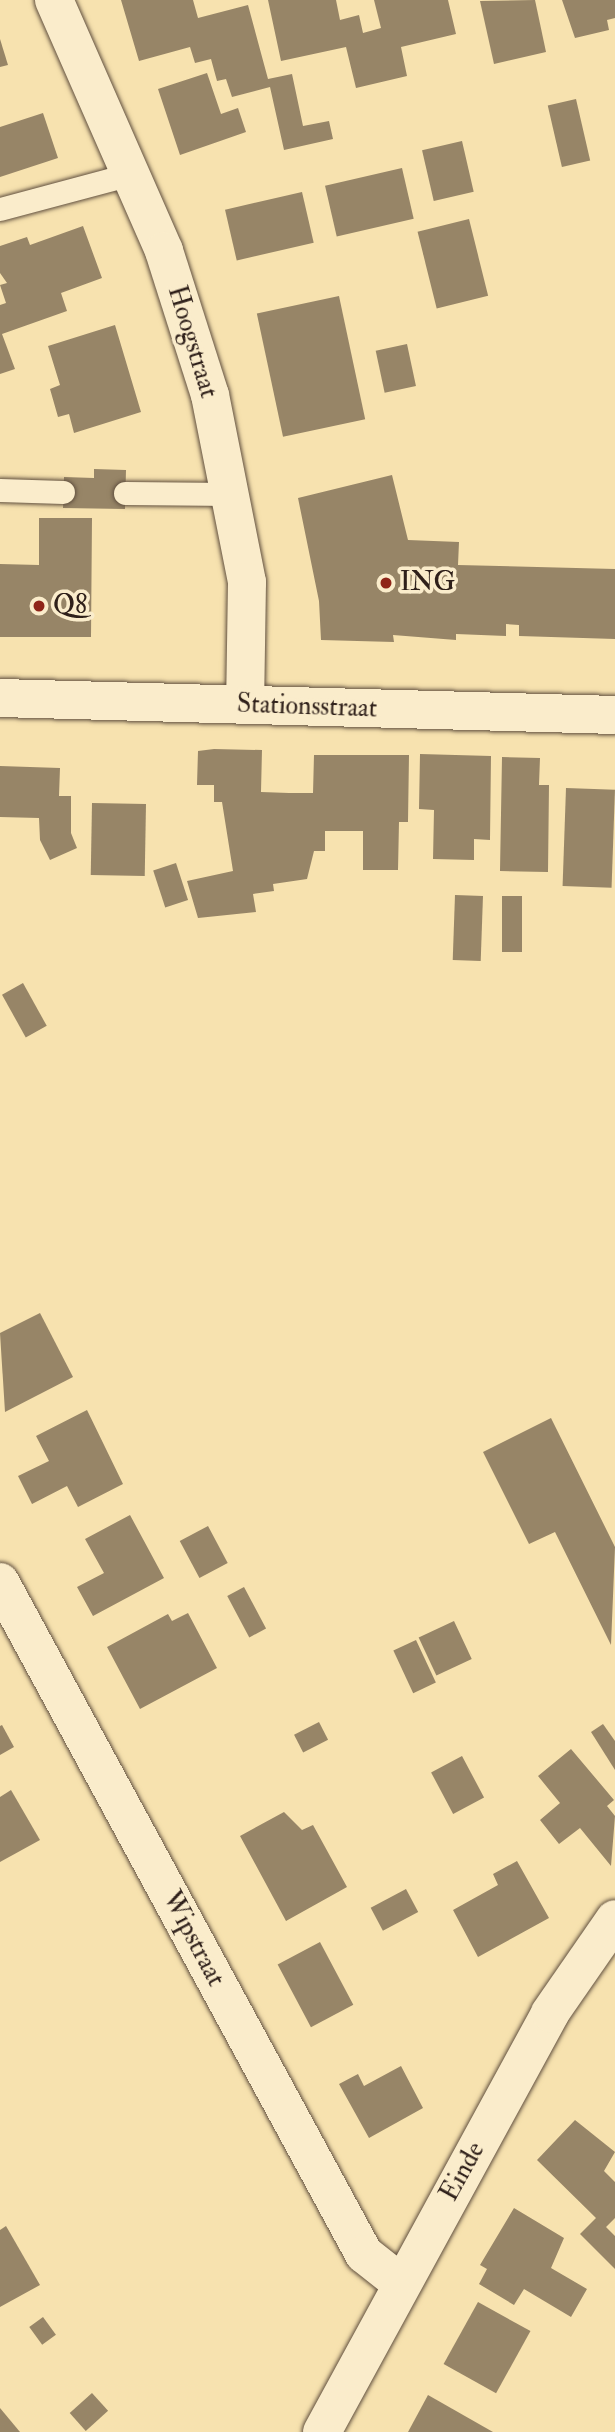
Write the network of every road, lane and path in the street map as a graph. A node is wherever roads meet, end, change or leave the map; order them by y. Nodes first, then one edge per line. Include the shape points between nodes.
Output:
1 (54, 0) edge
2 (131, 174) junction
3 (0, 209) edge
4 (0, 491) edge
5 (63, 492) dead end
6 (125, 493) dead end
7 (231, 494) junction
8 (2, 695) edge
9 (245, 705) junction
10 (615, 715) edge
11 (0, 1582) edge
12 (615, 1919) edge
13 (402, 2284) junction
14 (322, 2432) edge

1 - 2 street, Hoogstraat
2 - 3 lane
2 - 7 street, Hoogstraat via 188,322
4 - 5 lane
6 - 7 lane
7 - 9 street, Hoogstraat via 247,582
8 - 9 street, Stationsstraat
9 - 10 street, Stationsstraat
11 - 13 street, Wipstraat via 364,2254
12 - 13 street, Einde via 550,2013
13 - 14 street, Einde

